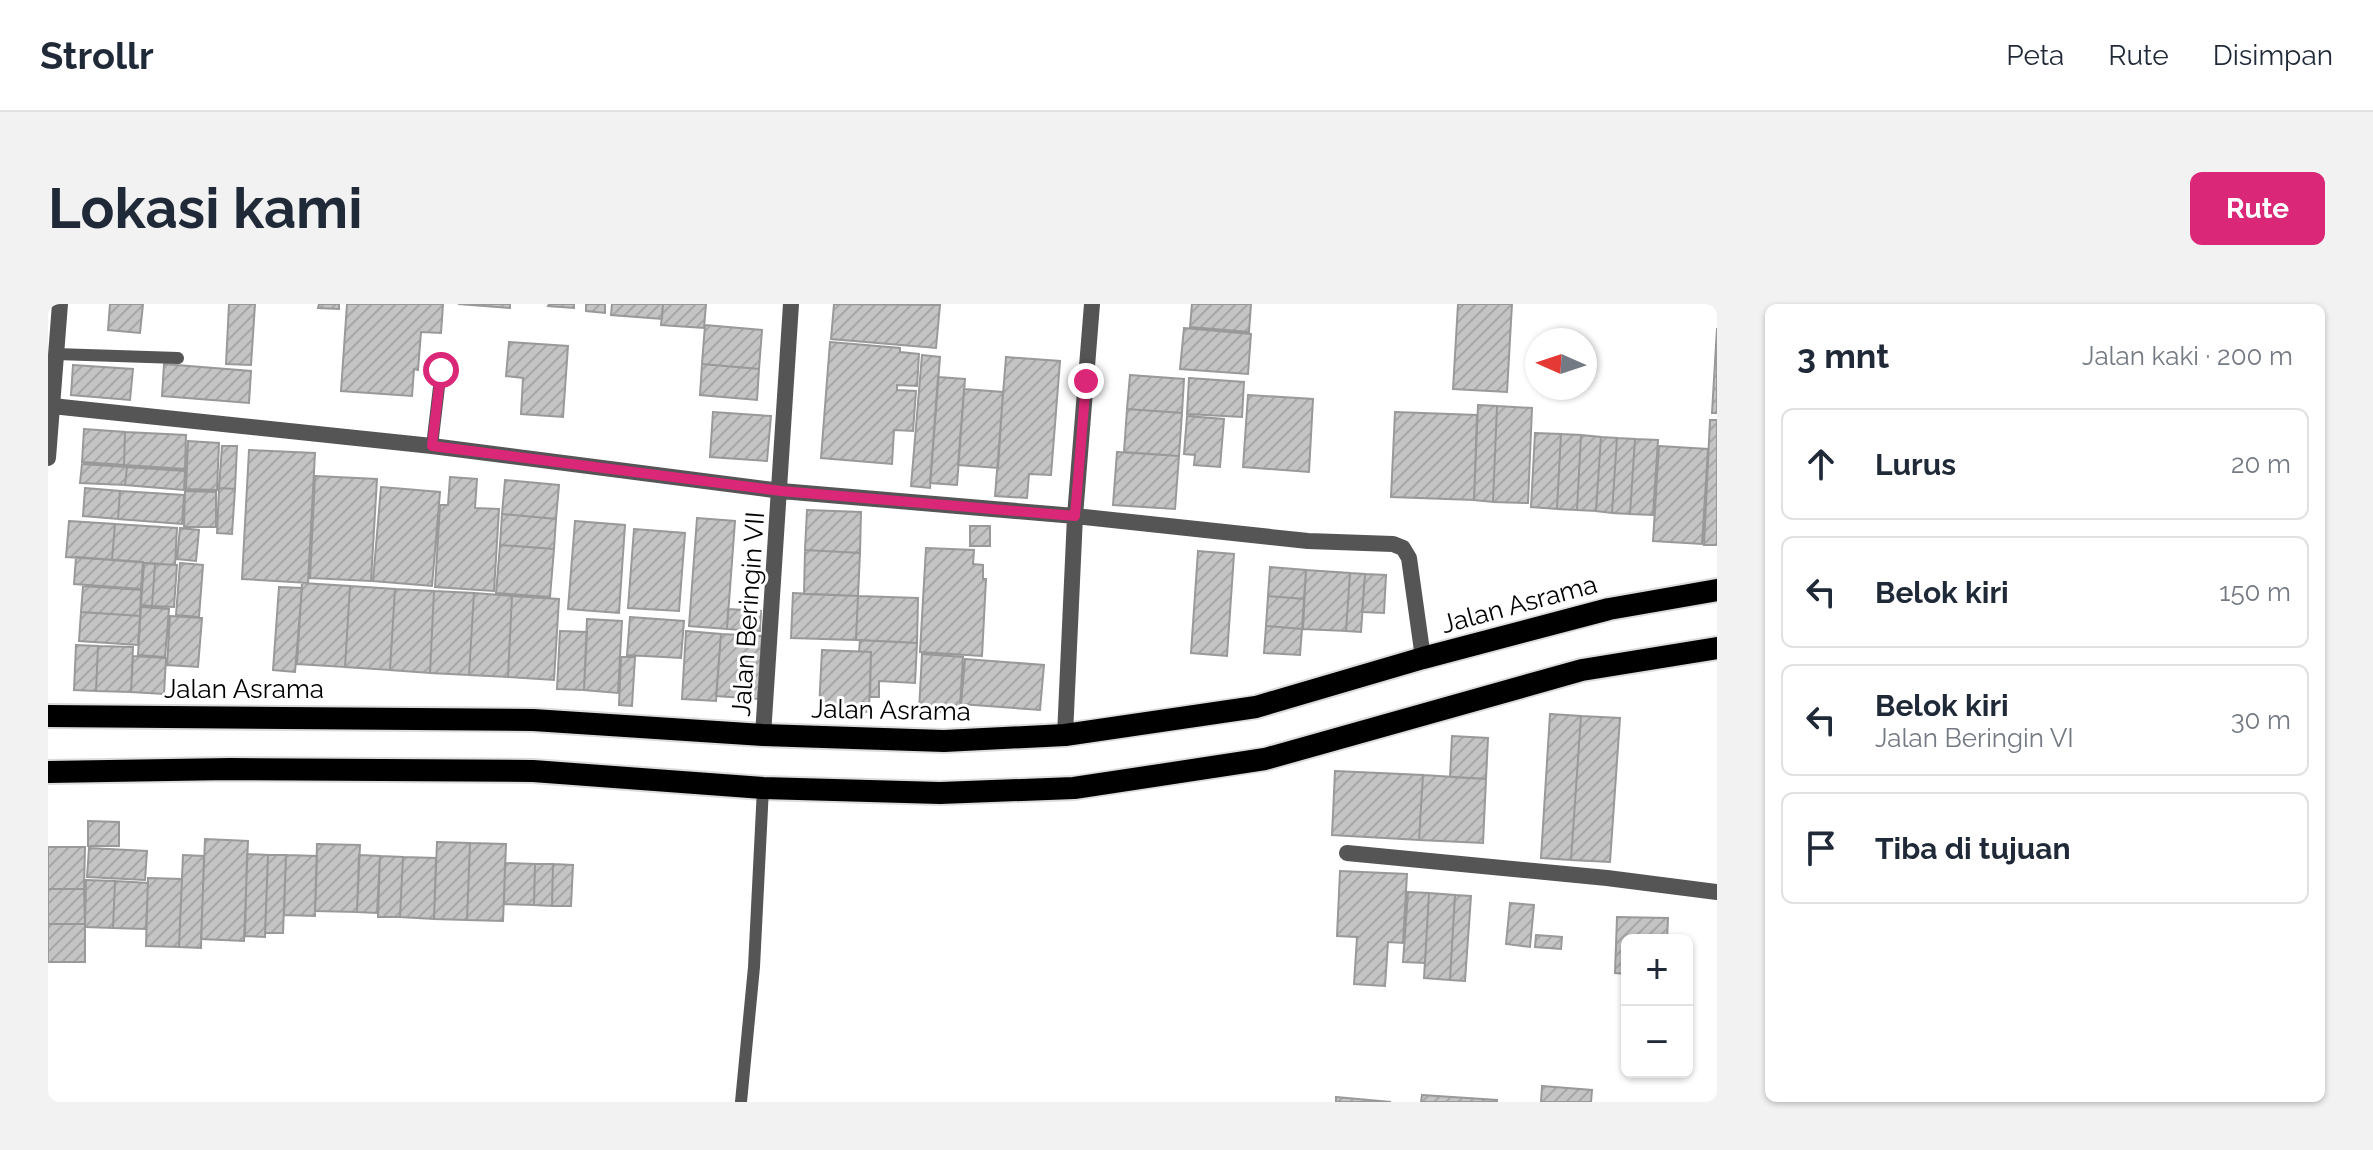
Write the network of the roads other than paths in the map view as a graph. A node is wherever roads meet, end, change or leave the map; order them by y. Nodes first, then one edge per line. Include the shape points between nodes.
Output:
1 (60, 304) edge
2 (791, 304) edge
3 (1092, 304) edge
4 (56, 354) junction
5 (178, 358) dead end
6 (441, 370) dead end
7 (52, 406) junction
8 (432, 446) junction
9 (48, 458) edge
10 (781, 491) junction
11 (1075, 516) junction
12 (1717, 590) edge
13 (1717, 648) edge
14 (1423, 658) junction
15 (48, 716) edge
16 (763, 735) junction
17 (1065, 735) junction
18 (48, 772) edge
19 (763, 788) junction
20 (1347, 853) dead end
21 (1717, 892) edge
22 (741, 1102) edge

1 - 4 street
2 - 10 street, Jalan Beringin VII
3 - 11 street
4 - 5 lane
4 - 7 street
6 - 8 lane
7 - 8 street
7 - 9 street
8 - 10 street
10 - 11 street
10 - 16 street, Jalan Beringin VII
11 - 14 street via 1403,548 1409,558
11 - 17 street
12 - 14 highway, Jalan Asrama via 1609,609
13 - 19 highway via 1582,670 1265,759 1074,788 940,793
14 - 17 highway, Jalan Asrama via 1256,707
15 - 16 highway, Jalan Asrama via 533,720
16 - 17 highway, Jalan Asrama via 944,741
18 - 19 highway via 533,771
19 - 22 lane
20 - 21 street

